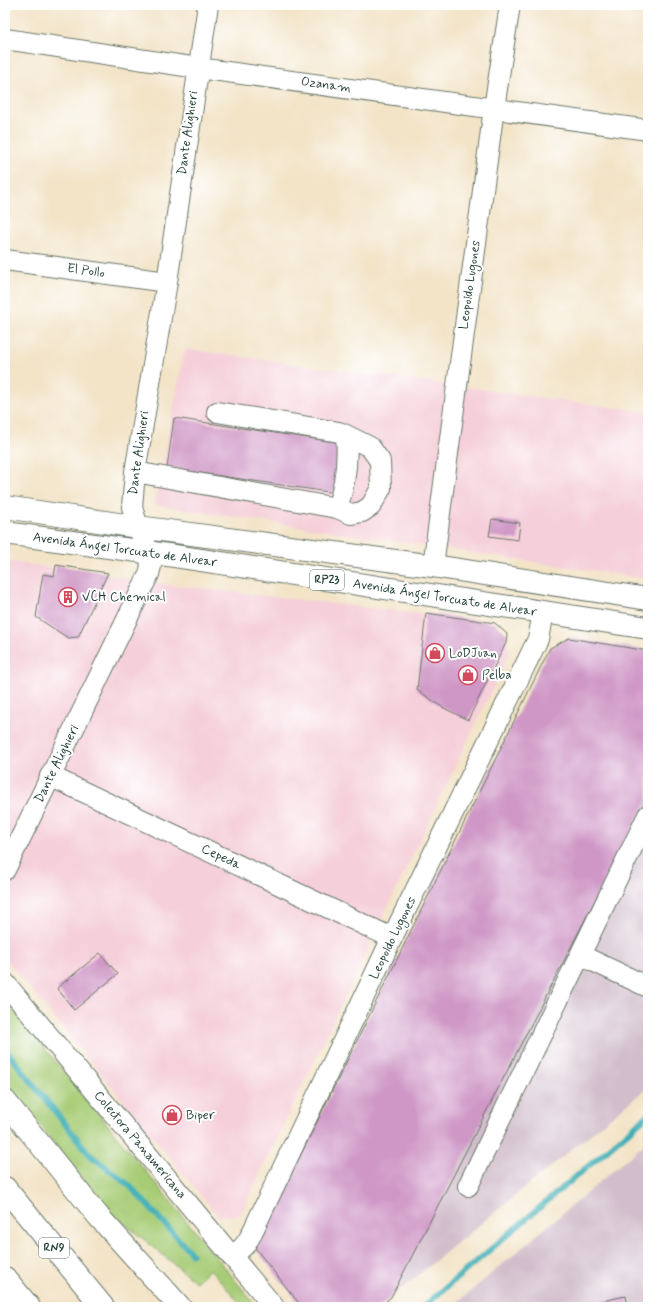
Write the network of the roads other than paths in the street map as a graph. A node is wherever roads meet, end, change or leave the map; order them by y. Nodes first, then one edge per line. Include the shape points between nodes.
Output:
1 (208, 5) edge
2 (510, 5) edge
3 (5, 39) edge
4 (198, 68) junction
5 (494, 108) junction
6 (648, 130) edge
7 (5, 260) edge
8 (167, 282) junction
9 (217, 412) dead end
10 (346, 435) junction
11 (135, 472) junction
12 (5, 507) edge
13 (337, 508) junction
14 (138, 527) junction
15 (5, 533) edge
16 (149, 553) junction
17 (433, 566) junction
18 (648, 599) edge
19 (543, 613) junction
20 (648, 628) edge
21 (50, 776) junction
22 (648, 815) edge
23 (5, 870) edge
24 (392, 938) junction
25 (580, 955) junction
26 (5, 983) edge
27 (648, 987) edge
28 (5, 1101) edge
29 (468, 1186) dead end
30 (5, 1188) edge
31 (232, 1257) junction
32 (5, 1278) edge
33 (29, 1307) edge
34 (102, 1307) edge
35 (180, 1307) edge
36 (274, 1307) edge

1 - 4 street, Dante Alighieri
2 - 5 street, Leopoldo Lugones
3 - 4 street, Ozanam
4 - 5 street, Ozanam
4 - 8 street, Dante Alighieri
5 - 6 street, Ozanam
5 - 17 street, Leopoldo Lugones
7 - 8 street, El Pollo
8 - 11 street, Dante Alighieri
9 - 10 street
10 - 13 street via 342,494
10 - 13 street via 370,447 380,461 381,488 371,506 362,512 351,514
11 - 13 street
11 - 14 street, Dante Alighieri via 132,507
12 - 14 main road, Avenida Ángel Torcuato de Alvear / RP23
14 - 16 street, Dante Alighieri
14 - 17 main road, Avenida Ángel Torcuato de Alvear / RP23
15 - 16 main road, Avenida Ángel Torcuato de Alvear / RP23
16 - 19 main road, Avenida Ángel Torcuato de Alvear / RP23
16 - 21 street, Dante Alighieri via 149,574
17 - 18 main road, Avenida Ángel Torcuato de Alvear / RP23
19 - 20 main road, Avenida Ángel Torcuato de Alvear / RP23
19 - 24 street, Leopoldo Lugones via 538,639
21 - 23 street, Dante Alighieri
21 - 24 street, Cepeda
22 - 25 street
24 - 31 street, Leopoldo Lugones via 250,1237
25 - 27 street
25 - 29 street
26 - 31 street, Colectora Panamericana
28 - 35 main road via 99,1217
30 - 34 main road, RN9
31 - 36 street, Colectora Panamericana
32 - 33 main road

